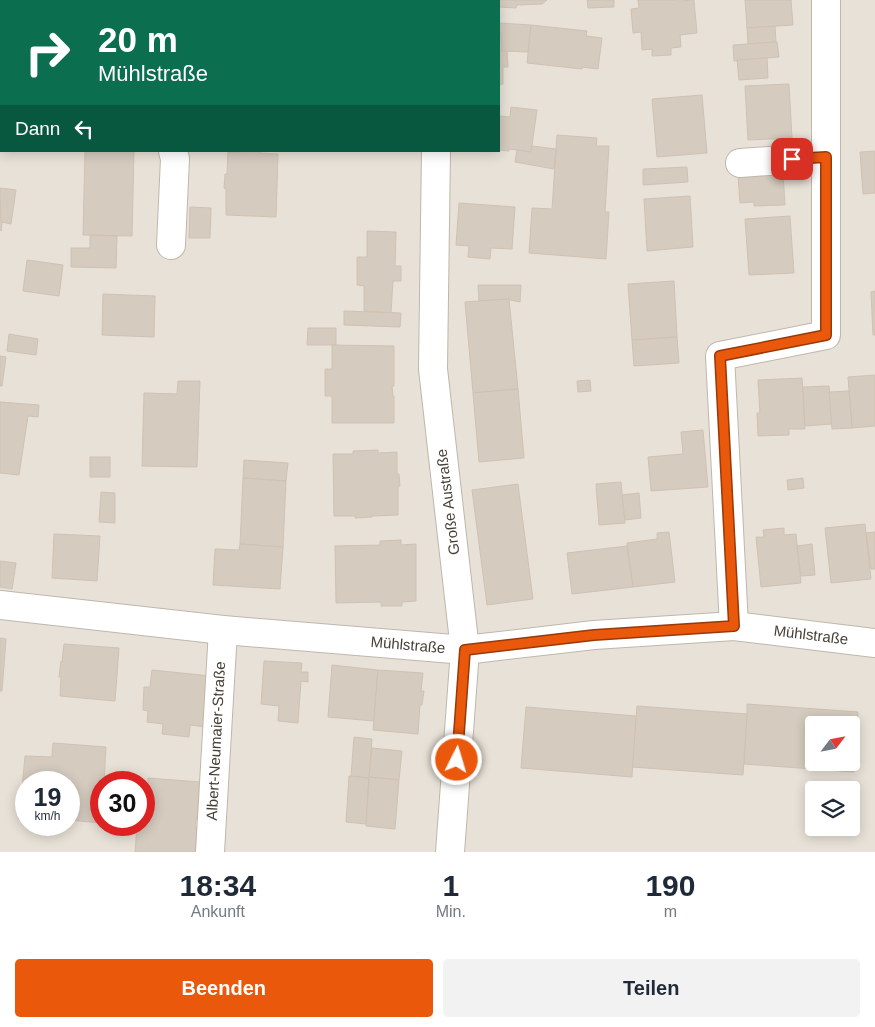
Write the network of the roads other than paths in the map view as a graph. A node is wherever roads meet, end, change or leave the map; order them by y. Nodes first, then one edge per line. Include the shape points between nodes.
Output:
1 (826, 0) edge
2 (174, 152) edge
3 (436, 152) edge
4 (826, 157) junction
5 (740, 163) dead end
6 (171, 245) dead end
7 (0, 605) edge
8 (734, 626) junction
9 (223, 630) junction
10 (875, 643) edge
11 (465, 650) junction
12 (210, 852) edge
13 (450, 852) edge

1 - 4 street
2 - 6 street
3 - 11 street, Große Austraße via 433,369
4 - 5 street
4 - 8 street via 826,335 720,356
7 - 9 street, Mühlstraße
8 - 10 street, Mühlstraße
8 - 11 street, Mühlstraße via 594,635
9 - 11 street, Mühlstraße
9 - 12 street, Albert-Neumaier-Straße
11 - 13 street, Große Austraße

